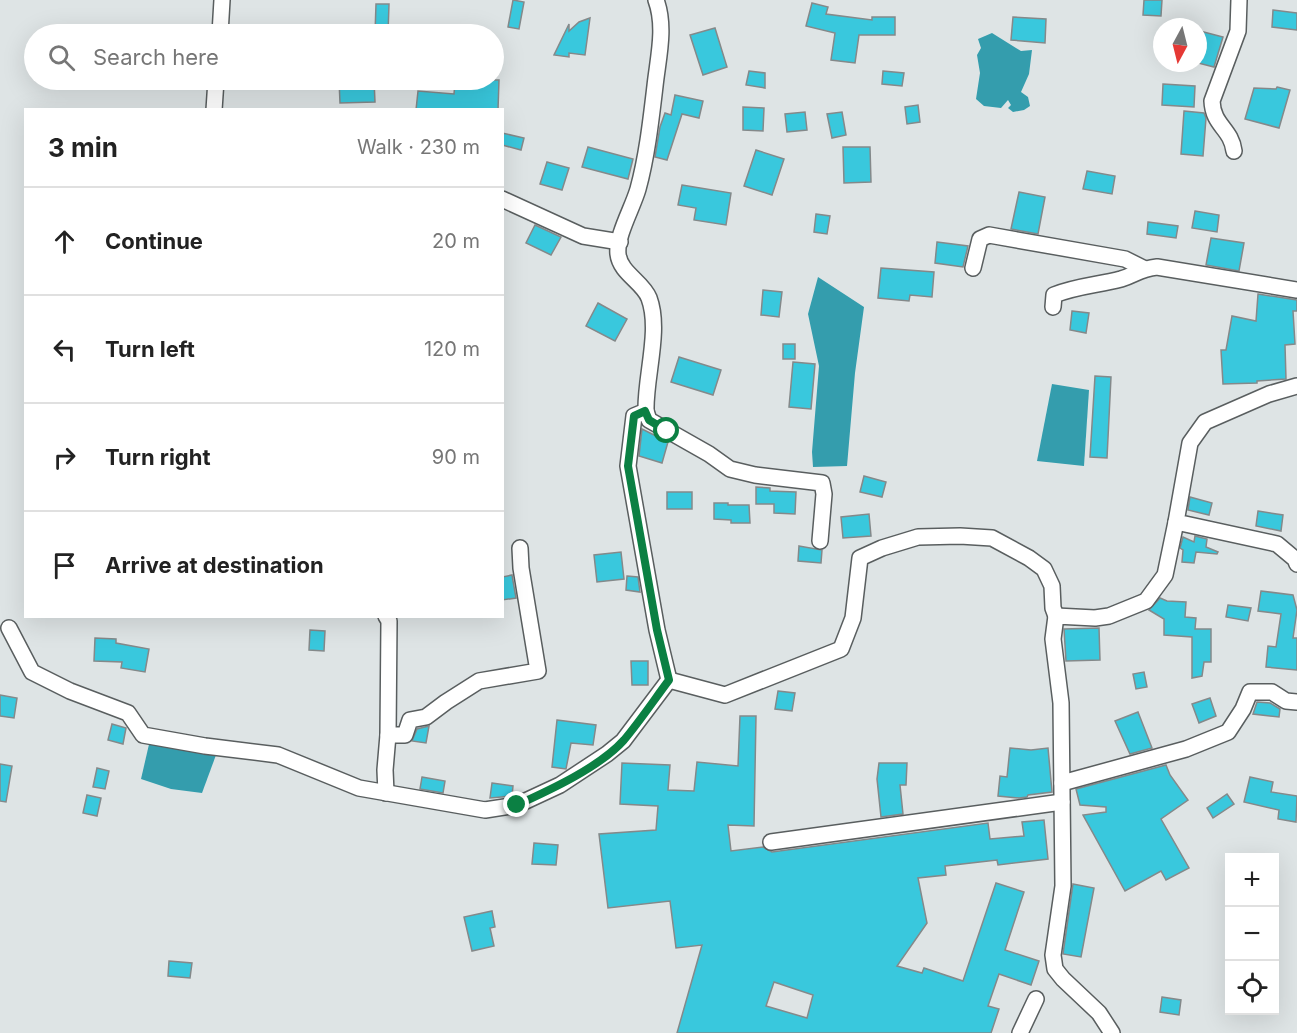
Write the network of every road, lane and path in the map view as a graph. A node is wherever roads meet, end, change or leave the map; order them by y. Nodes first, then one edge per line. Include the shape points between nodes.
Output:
1 (222, 0) edge
2 (656, 0) edge
3 (1239, 0) edge
4 (221, 24) edge
5 (215, 90) edge
6 (214, 108) edge
7 (1234, 151) dead end
8 (504, 200) edge
9 (620, 242) junction
10 (973, 268) dead end
11 (1143, 268) junction
12 (1297, 290) edge
13 (1053, 307) dead end
14 (1297, 386) edge
15 (645, 411) junction
16 (1176, 522) junction
17 (820, 541) dead end
18 (520, 548) dead end
19 (1297, 564) edge
20 (1056, 616) junction
21 (387, 618) edge
22 (9, 628) dead end
23 (669, 680) junction
24 (1297, 702) edge
25 (388, 735) junction
26 (1062, 783) junction
27 (386, 793) junction
28 (1062, 802) junction
29 (771, 842) dead end
30 (1036, 999) dead end
31 (1020, 1033) edge
32 (1112, 1033) edge

1 - 4 street
2 - 9 street via 660,51 650,126 638,188
3 - 7 street via 1238,31 1212,101 1212,111 1232,138
5 - 6 street
8 - 9 street via 583,236
9 - 15 street via 621,265 648,296 653,314
10 - 11 street via 980,239 989,235 1125,259
11 - 12 street
11 - 13 street via 1122,279 1054,295
14 - 16 street via 1205,422 1190,443
15 - 17 street via 649,420 730,469 822,483
15 - 23 street via 634,416 628,466
16 - 19 street via 1277,544
16 - 20 street via 1165,575 1146,601 1109,616
18 - 25 street via 538,670 479,681 426,717 410,720 405,735
20 - 23 street via 1052,586 1044,569 1012,548 992,538 918,537 860,558 853,618 841,649 725,695
20 - 26 street via 1053,639 1061,703
21 - 25 street
22 - 27 street via 32,672 128,713 143,735 278,755 359,788
23 - 27 street via 623,741 560,785 517,805 485,810
24 - 26 street via 1286,701 1272,692 1250,692 1228,732 1186,749
25 - 27 street
26 - 28 street
28 - 29 street
28 - 32 street via 1063,886 1053,955 1055,969 1099,1013
30 - 31 street

